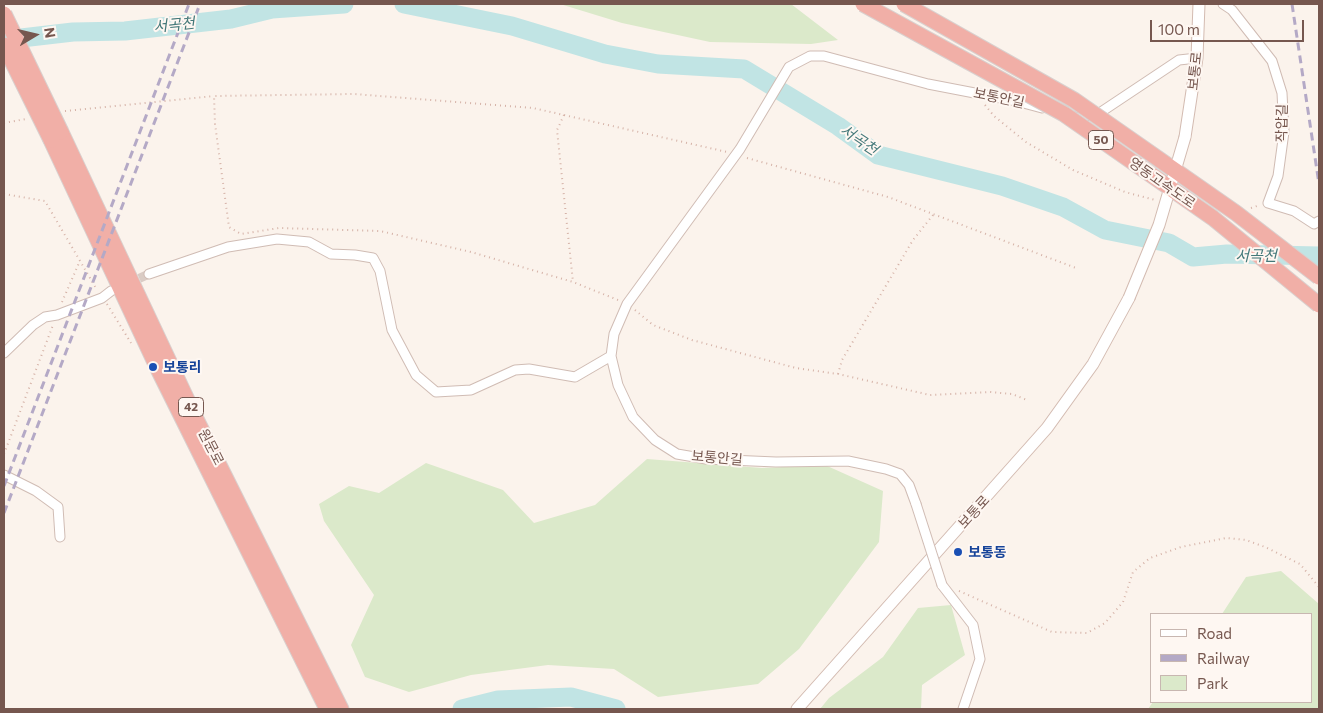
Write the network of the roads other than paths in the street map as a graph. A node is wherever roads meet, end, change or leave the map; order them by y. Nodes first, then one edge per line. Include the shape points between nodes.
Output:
1 (863, 4) edge
2 (904, 4) edge
3 (1199, 4) edge
4 (1223, 4) edge
5 (4, 14) edge
6 (4, 45) edge
7 (1196, 58) junction
8 (56, 136) junction
9 (1319, 221) edge
10 (149, 274) tunnel mouth
11 (1319, 277) edge
12 (111, 291) dead end
13 (1319, 305) edge
14 (4, 353) edge
15 (611, 356) junction
16 (4, 475) edge
17 (60, 537) dead end
18 (320, 682) junction
19 (327, 709) edge
20 (341, 709) edge
21 (797, 709) edge
22 (963, 709) edge

1 - 13 highway, 영동고속도로 / 50, bridge via 1064,114 1213,218
2 - 11 highway, 영동고속도로 / 50, bridge via 1074,100 1236,213
3 - 7 street, 보통로
4 - 9 street, 작압길 via 1238,17 1272,62 1282,93 1284,132 1278,176 1268,203 1294,211 1314,224
5 - 8 highway, 42, bridge
6 - 8 highway, 42, bridge
7 - 15 street, 보통안길 via 1179,60 1113,106 1079,118 1016,101 928,84 824,56 810,56 789,67 738,152 627,304 614,334
7 - 21 street, 보통로, bridge via 1185,137 1159,225 1129,298 1093,364 1047,428
8 - 18 highway, 원문로 / 42 via 189,403
10 - 15 street via 228,246 277,239 309,242 331,254 373,258 380,271 392,330 416,375 436,392 471,390 515,370 529,368 575,377
12 - 14 street via 102,298 45,317
15 - 22 street, 보통안길, bridge via 618,385 633,417 655,440 677,454 706,459 848,462 900,474 916,504 944,589 973,626 980,659
16 - 17 street via 58,507
18 - 19 highway, 42
18 - 20 highway, 42

